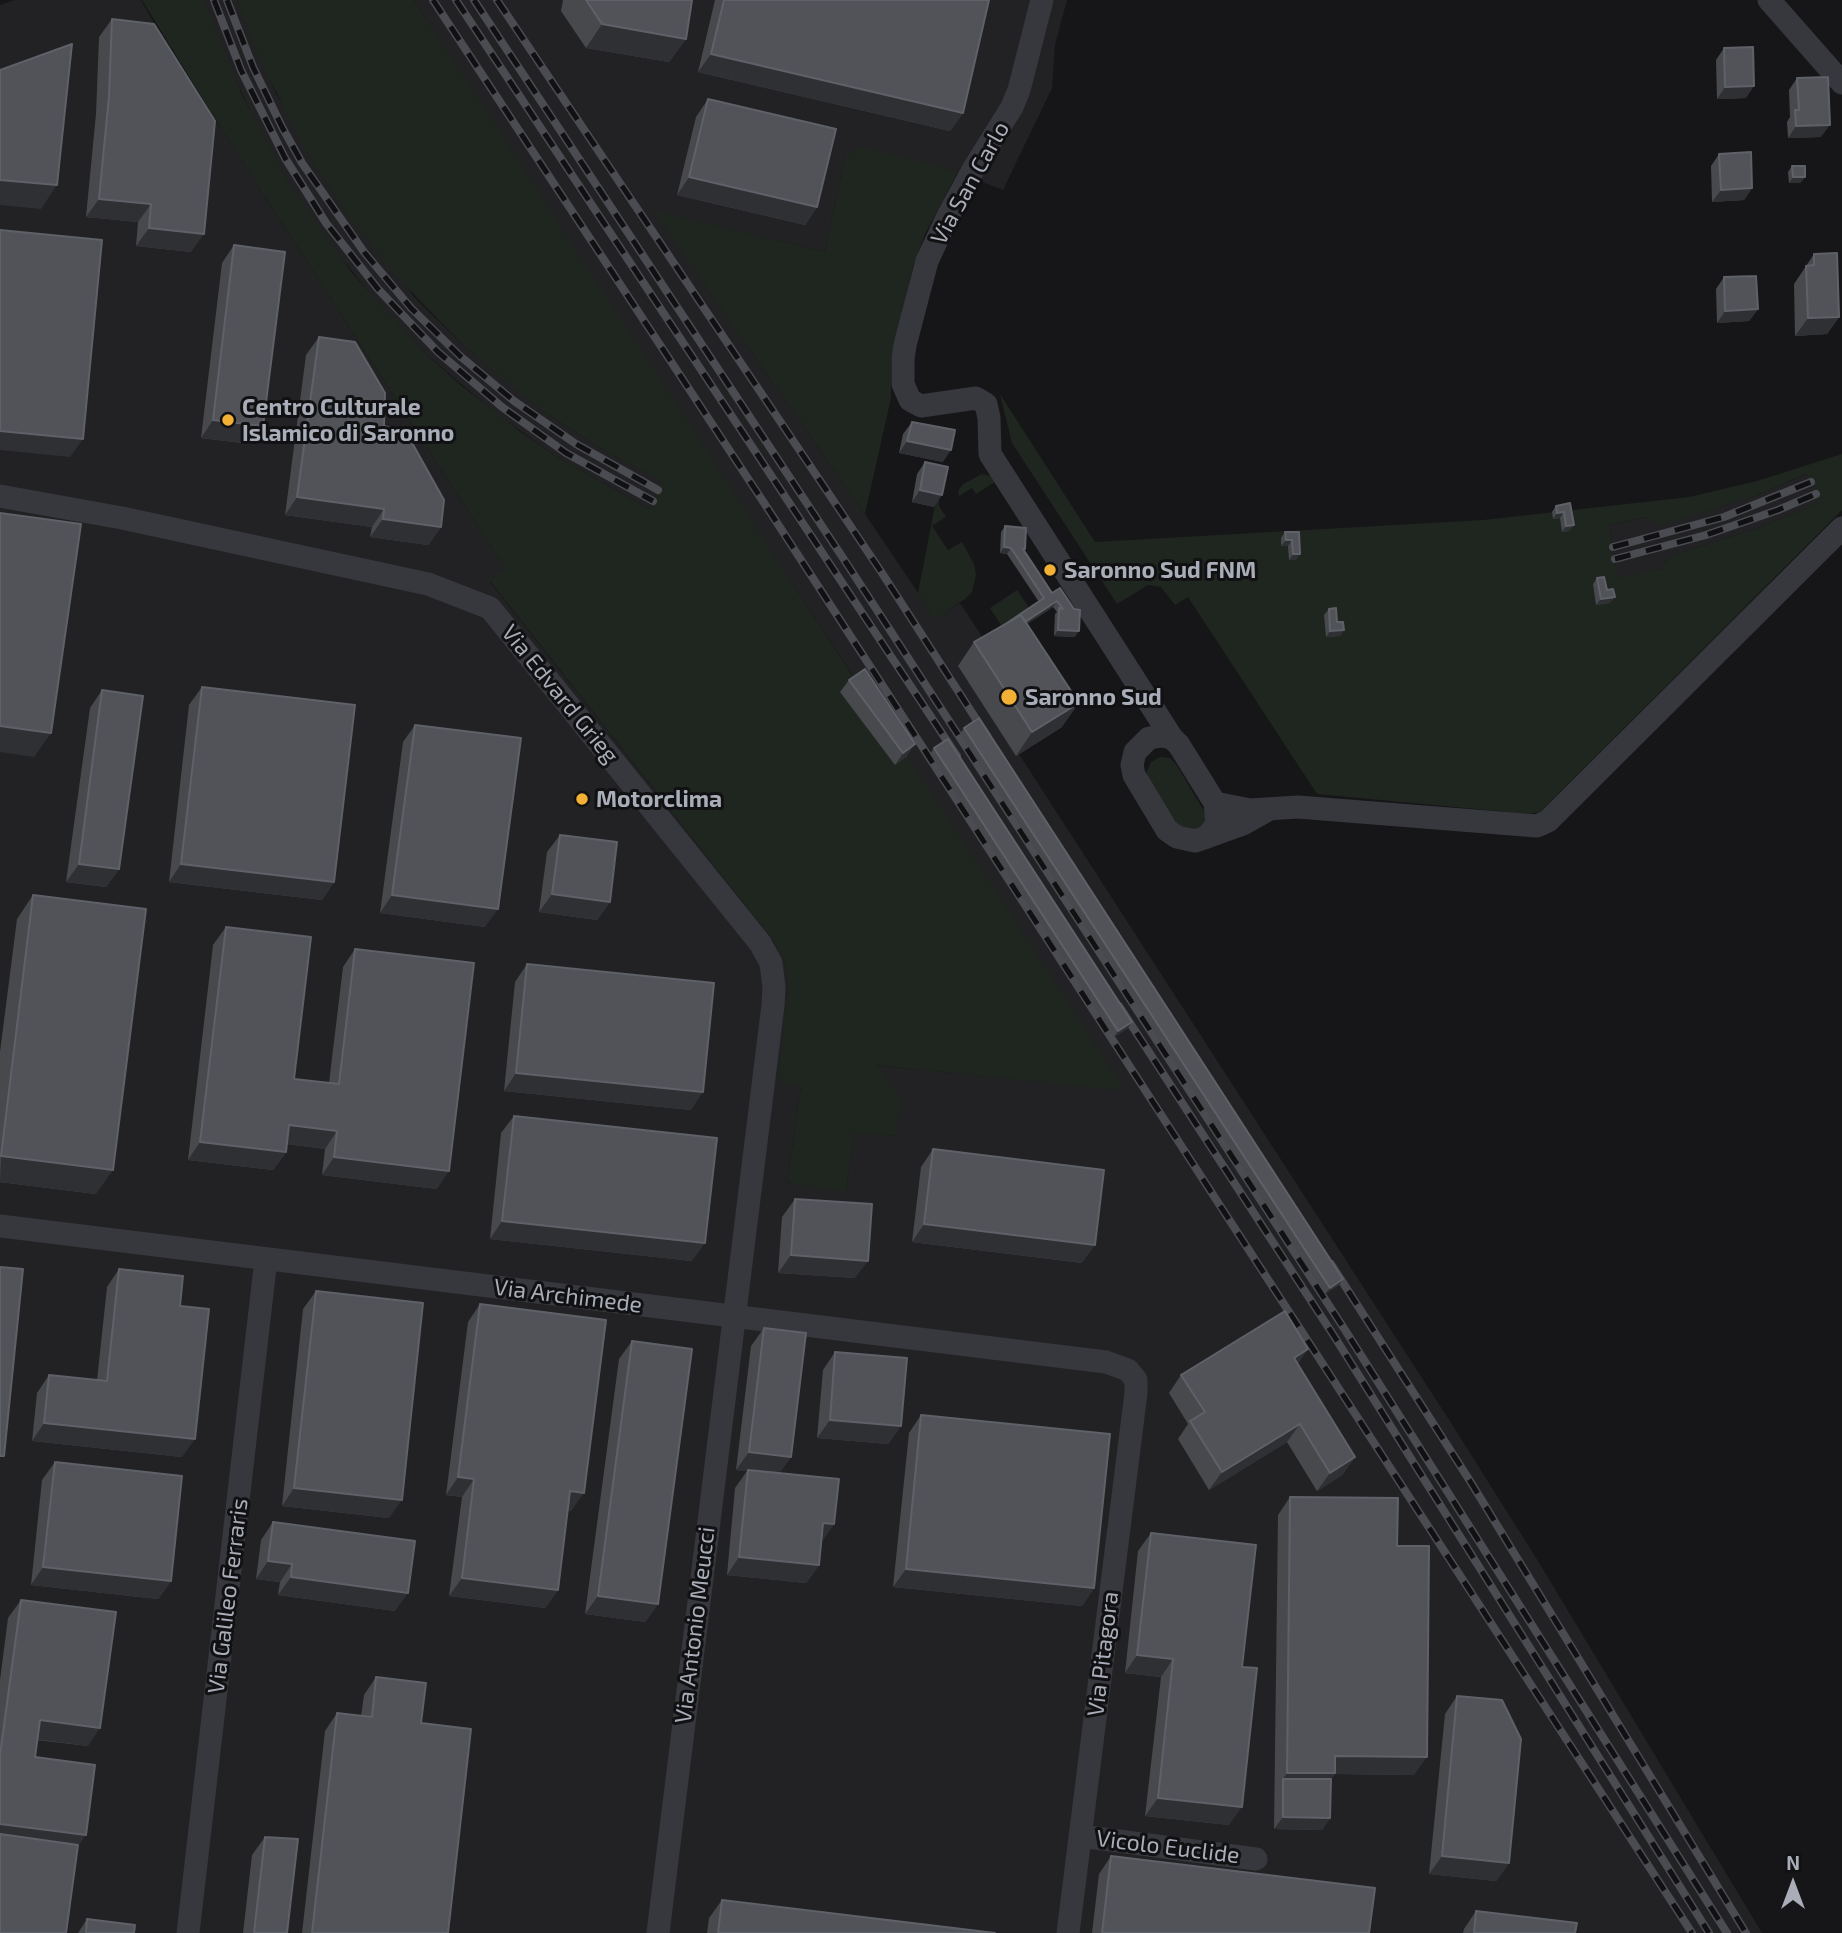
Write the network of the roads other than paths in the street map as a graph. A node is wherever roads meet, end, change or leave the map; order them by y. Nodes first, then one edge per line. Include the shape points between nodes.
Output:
1 (1042, 0) edge
2 (1769, 0) edge
3 (1842, 83) edge
4 (0, 496) edge
5 (1842, 528) edge
6 (1151, 703) junction
7 (1172, 738) junction
8 (1141, 744) junction
9 (1215, 803) junction
10 (1268, 810) junction
11 (1206, 838) junction
12 (0, 1226) edge
13 (265, 1259) junction
14 (734, 1317) junction
15 (1133, 1375) joint
16 (1080, 1836) junction
17 (1256, 1859) dead end
18 (188, 1933) edge
19 (658, 1933) edge
20 (1068, 1933) edge

1 - 6 street, Via San Carlo via 1016,99 974,168 927,261 902,374 906,394 921,406 982,400 988,410 990,454
2 - 3 street
4 - 14 street, Via Edvard Grieg via 428,584 491,608 760,943 771,963 773,1005
5 - 10 street via 1548,821 1528,827 1298,807
6 - 7 street, Via San Carlo
6 - 8 street
7 - 8 street via 1149,738
7 - 9 street, Via San Carlo
8 - 11 street via 1132,765 1134,775 1167,830 1183,840
9 - 10 street
9 - 11 street via 1217,824
10 - 11 street
12 - 13 street, Via Archimede
13 - 14 street, Via Archimede
13 - 18 street, Via Galileo Ferraris
14 - 15 street, Via Archimede via 1106,1362
14 - 19 street, Via Antonio Meucci
15 - 16 street, Via Pitagora via 1136,1393
16 - 17 street, Vicolo Euclide
16 - 20 street, Via Pitagora

